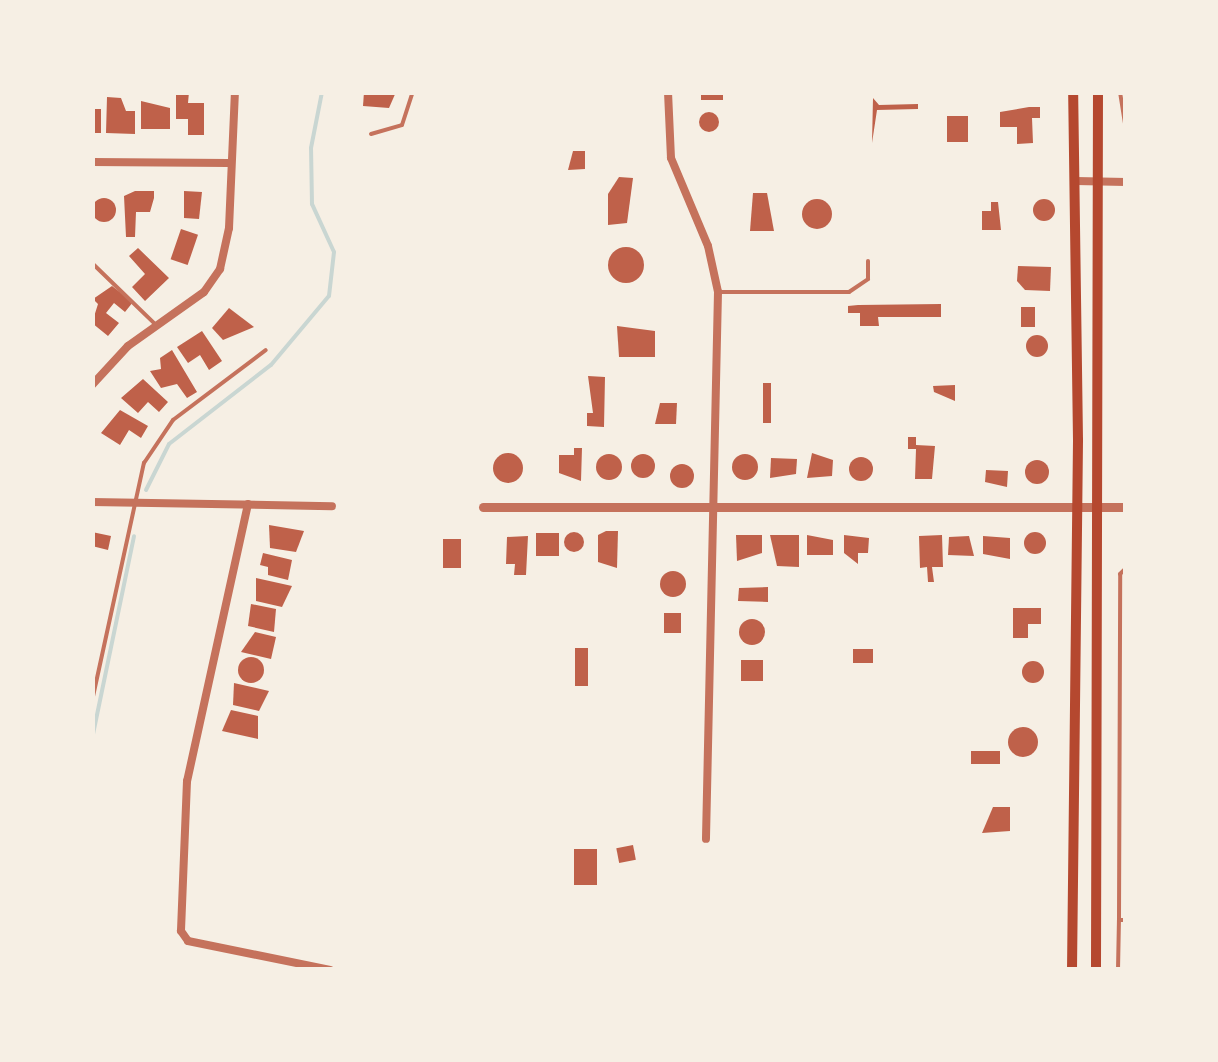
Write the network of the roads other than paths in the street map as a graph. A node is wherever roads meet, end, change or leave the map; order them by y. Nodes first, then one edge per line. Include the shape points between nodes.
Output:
1 (235, 92) edge
2 (413, 92) edge
3 (668, 92) edge
4 (1073, 92) edge
5 (1098, 92) edge
6 (1120, 92) edge
7 (1126, 130) edge
8 (371, 134) dead end
9 (92, 162) edge
10 (228, 164) junction
11 (1076, 182) junction
12 (1102, 182) junction
13 (1126, 182) edge
14 (1126, 231) edge
15 (868, 261) dead end
16 (92, 263) edge
17 (718, 292) junction
18 (156, 325) junction
19 (266, 350) dead end
20 (92, 363) edge
21 (102, 371) junction
22 (92, 385) edge
23 (1126, 414) edge
24 (92, 502) edge
25 (135, 503) junction
26 (248, 504) junction
27 (332, 506) dead end
28 (1077, 506) junction
29 (482, 507) dead end
30 (1102, 507) junction
31 (1126, 507) edge
32 (710, 508) junction
33 (1126, 568) edge
34 (92, 701) edge
35 (1073, 813) junction
36 (1098, 813) junction
37 (706, 839) dead end
38 (1122, 920) edge
39 (330, 970) edge
40 (1072, 970) edge
41 (1096, 970) edge
42 (1118, 970) edge

1 - 10 street
2 - 8 lane via 408,120
3 - 17 street via 670,158 708,246
4 - 11 main road
5 - 12 main road
6 - 7 lane
9 - 10 street
10 - 18 street via 229,228 220,270 204,292
11 - 12 street
11 - 28 main road
12 - 13 street
12 - 30 main road
14 - 23 lane
15 - 17 lane via 868,279 849,292
16 - 18 lane
17 - 32 street
18 - 21 street
19 - 25 lane via 172,420 144,463
20 - 21 street
21 - 22 street
24 - 25 street
25 - 26 street
25 - 34 lane
26 - 27 street
26 - 39 street via 187,782 181,931 188,941
28 - 30 street
28 - 32 street
28 - 35 main road
29 - 32 street
30 - 31 street
30 - 36 main road
32 - 37 street
33 - 38 lane via 1120,574
35 - 36 main road
35 - 40 main road
36 - 41 main road
38 - 42 lane

